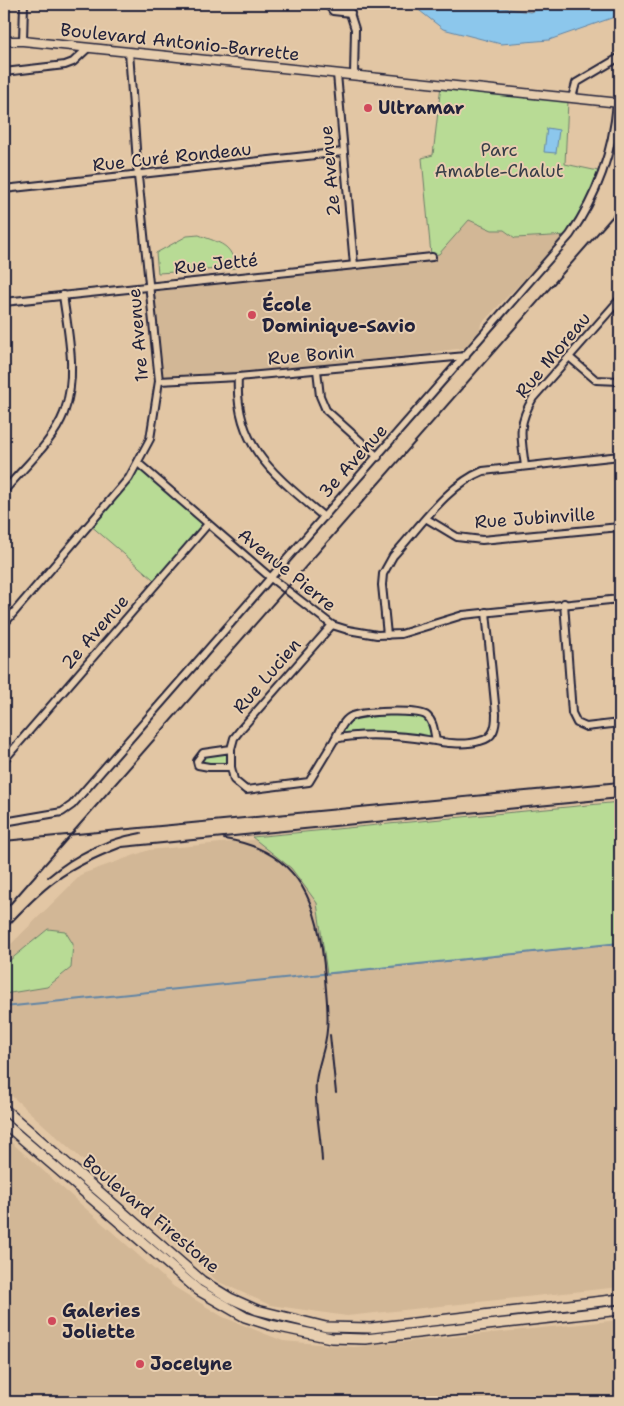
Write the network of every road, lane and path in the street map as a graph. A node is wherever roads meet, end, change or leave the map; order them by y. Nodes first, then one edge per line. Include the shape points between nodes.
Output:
1 (24, 4) edge
2 (327, 4) edge
3 (347, 4) edge
4 (351, 13) junction
5 (4, 41) edge
6 (23, 41) junction
7 (88, 48) junction
8 (129, 52) junction
9 (620, 57) edge
10 (4, 72) edge
11 (337, 74) junction
12 (354, 76) junction
13 (572, 98) junction
14 (619, 103) edge
15 (343, 152) junction
16 (138, 176) junction
17 (4, 189) edge
18 (432, 257) dead end
19 (354, 265) junction
20 (149, 286) junction
21 (63, 295) junction
22 (620, 299) edge
23 (4, 302) edge
24 (466, 356) junction
25 (569, 357) junction
26 (316, 370) junction
27 (238, 377) junction
28 (159, 381) junction
29 (620, 381) edge
30 (620, 456) edge
31 (378, 457) junction
32 (138, 463) junction
33 (525, 466) junction
34 (4, 491) edge
35 (324, 517) junction
36 (427, 519) junction
37 (208, 524) junction
38 (620, 527) edge
39 (271, 578) junction
40 (620, 599) edge
41 (564, 603) junction
42 (486, 612) junction
43 (4, 624) edge
44 (332, 625) junction
45 (387, 635) junction
46 (620, 723) edge
47 (335, 739) junction
48 (436, 741) junction
49 (231, 749) junction
50 (4, 760) edge
51 (231, 767) junction
52 (4, 822) edge
53 (4, 1109) edge
54 (4, 1124) edge
55 (620, 1299) edge
56 (620, 1310) edge

1 - 6 street
2 - 4 street via 333,11
3 - 4 street
4 - 12 street via 356,37
5 - 6 street, Boulevard Antonio-Barrette
6 - 7 street, Boulevard Antonio-Barrette
7 - 8 street, Boulevard Antonio-Barrette
7 - 10 street via 65,65
8 - 11 street, Boulevard Antonio-Barrette
8 - 16 street, 1re Avenue
9 - 13 street via 576,83
11 - 12 street, Boulevard Antonio-Barrette
11 - 15 street, 2e Avenue
12 - 13 street, Boulevard Antonio-Barrette
13 - 14 street, Boulevard Antonio-Barrette
14 - 24 street, 3e Avenue via 603,172 576,227
15 - 16 street, Rue Curé Rondeau
15 - 19 street, 2e Avenue
16 - 17 street, Rue Curé Rondeau
16 - 20 street, 1re Avenue
18 - 19 street, Rue Jetté
19 - 20 street, Rue Jetté
20 - 21 street, Rue Jetté
20 - 28 street, 1re Avenue
21 - 23 street, Rue Jetté
21 - 34 street via 71,350 70,388 64,414 50,438
22 - 25 street, Rue Moreau
24 - 26 street, Rue Bonin
24 - 31 street, 3e Avenue
25 - 29 street via 596,380
25 - 33 street, Rue Moreau via 523,414 520,432
26 - 27 street, Rue Bonin
26 - 31 street via 326,410
27 - 28 street, Rue Bonin
27 - 35 street via 237,391 247,437 258,456
28 - 32 street, 1re Avenue via 150,439
30 - 33 street
31 - 35 street, 3e Avenue
32 - 37 street, Avenue Pierre
32 - 43 street, 1re Avenue via 129,478
33 - 36 street via 483,471 468,477
35 - 39 street, 3e Avenue
36 - 38 street, Rue Jubinville via 457,537 482,540
36 - 45 street via 393,556 383,574
37 - 39 street, Avenue Pierre
37 - 50 street, 2e Avenue
39 - 44 street, Avenue Pierre
39 - 52 street, 3e Avenue via 72,805 62,812
40 - 41 street, Avenue Pierre
41 - 42 street, Avenue Pierre
41 - 46 street via 572,713 577,724 586,727
42 - 45 street, Avenue Pierre via 449,618 413,631
42 - 48 street via 496,726 492,735 481,741
44 - 45 street, Avenue Pierre via 365,634
44 - 49 street, Rue Lucien via 241,729
47 - 48 street via 380,735
47 - 48 street via 344,722 354,715 416,712 429,717
47 - 51 street via 313,778 304,785 246,790 234,780
49 - 51 street, Rue Lucien
49 - 51 street via 203,753 197,761 202,767
53 - 55 main road, Boulevard Firestone via 202,1280 257,1310 326,1327 371,1328
54 - 56 main road, Boulevard Firestone via 198,1290 246,1317 270,1325 331,1338 365,1339

